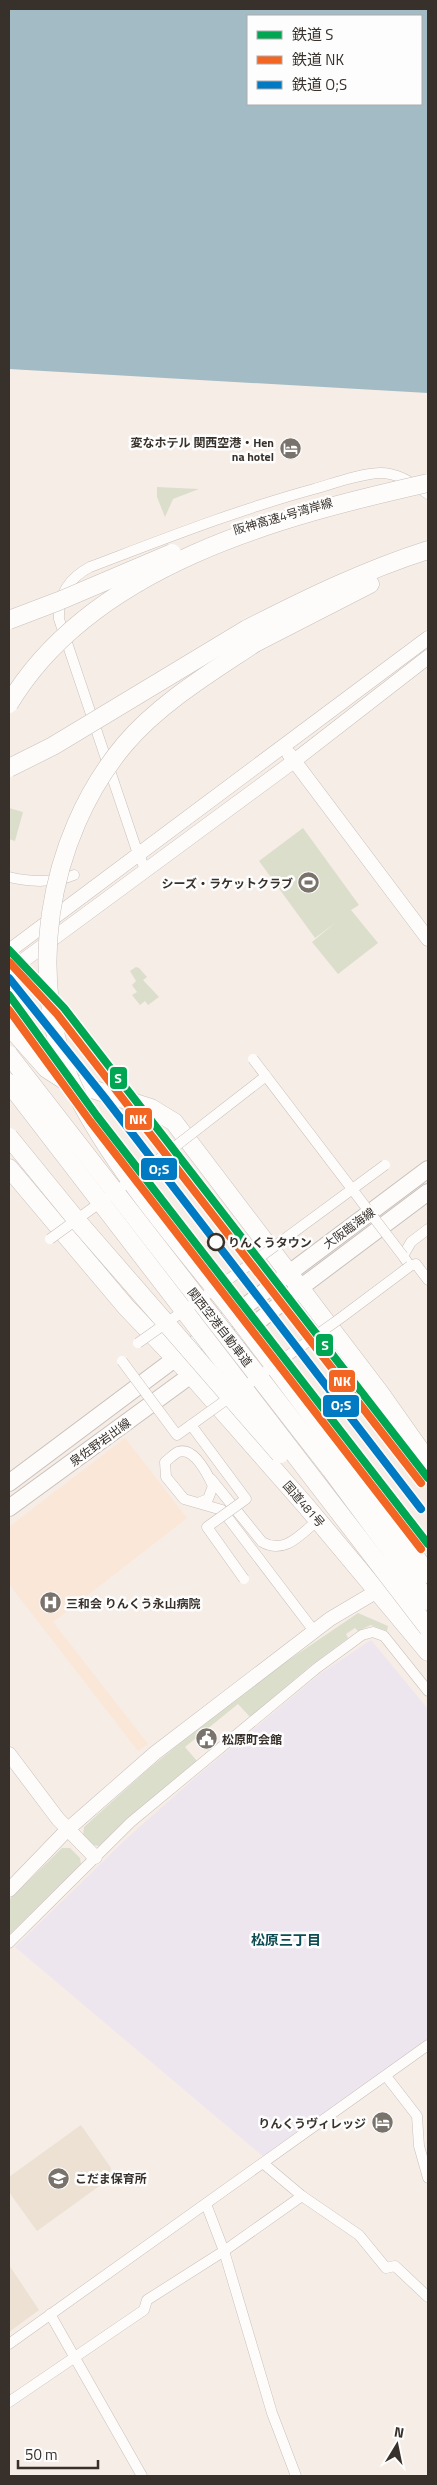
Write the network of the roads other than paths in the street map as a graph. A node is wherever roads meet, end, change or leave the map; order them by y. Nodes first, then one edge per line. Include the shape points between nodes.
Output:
1 (426, 487) edge
2 (428, 505) edge
3 (428, 550) edge
4 (428, 558) edge
5 (9, 620) edge
6 (428, 638) edge
7 (428, 657) edge
8 (9, 704) edge
9 (283, 746) junction
10 (294, 761) junction
11 (9, 768) edge
12 (138, 854) junction
13 (145, 869) junction
14 (74, 875) dead end
15 (9, 877) edge
16 (428, 939) edge
17 (9, 951) edge
18 (9, 971) edge
19 (9, 1026) edge
20 (9, 1055) edge
21 (253, 1059) dead end
22 (266, 1076) junction
23 (9, 1083) edge
24 (9, 1137) edge
25 (385, 1165) dead end
26 (9, 1168) edge
27 (428, 1170) edge
28 (351, 1189) junction
29 (428, 1192) edge
30 (428, 1229) edge
31 (50, 1239) dead end
32 (403, 1256) junction
33 (410, 1266) junction
34 (288, 1273) junction
35 (428, 1280) edge
36 (300, 1288) junction
37 (138, 1343) dead end
38 (175, 1359) junction
39 (122, 1361) dead end
40 (191, 1375) junction
41 (192, 1425) junction
42 (428, 1461) edge
43 (209, 1476) junction
44 (9, 1483) edge
45 (198, 1503) junction
46 (9, 1508) edge
47 (318, 1520) junction
48 (428, 1562) edge
49 (428, 1574) edge
50 (244, 1579) dead end
51 (378, 1591) junction
52 (428, 1601) edge
53 (428, 1629) edge
54 (314, 1631) junction
55 (428, 1652) edge
56 (428, 1691) edge
57 (9, 1754) edge
58 (67, 1830) junction
59 (95, 1857) junction
60 (9, 1890) edge
61 (9, 1942) edge
62 (428, 2045) edge
63 (386, 2076) junction
64 (264, 2164) junction
65 (428, 2178) edge
66 (302, 2196) junction
67 (206, 2204) junction
68 (224, 2251) junction
69 (428, 2298) edge
70 (50, 2314) junction
71 (9, 2344) edge
72 (74, 2356) junction
73 (9, 2402) edge
74 (142, 2476) edge
75 (296, 2476) edge

1 - 2 street
1 - 5 highway, 阪神高速4号湾岸線, bridge via 329,502 263,520
1 - 8 highway, bridge via 333,506 275,523 213,546 154,574 101,608 55,646 33,669
1 - 12 street via 394,475 362,476 265,502 90,567 70,582 58,607 59,619
3 - 11 highway, bridge via 302,601 248,629 60,743
4 - 49 highway, bridge via 366,585 255,643 178,696 126,743 91,793 74,829 57,883 48,948 51,1002 58,1041 77,1095 92,1122 132,1181
6 - 9 street
7 - 10 street
9 - 10 street
9 - 12 street
10 - 13 street
10 - 16 street
12 - 13 street
12 - 17 street
13 - 18 street
14 - 15 street via 47,881
19 - 34 highway via 48,1069 64,1080 150,1108 174,1122
20 - 52 highway, 関西空港自動車道, bridge via 331,1470
21 - 22 street, bridge
22 - 28 street, bridge
22 - 31 street, bridge
23 - 53 highway, 関西空港自動車道, bridge
24 - 53 highway, bridge via 284,1459 393,1594
25 - 28 street, bridge
26 - 38 highway, 国道481号 via 126,1307
27 - 34 main road, 大阪臨海線
28 - 32 street, bridge
28 - 37 street, bridge
29 - 36 main road, 大阪臨海線
30 - 32 street via 412,1242
32 - 33 street, bridge
33 - 35 street via 416,1264
33 - 41 street, bridge
34 - 36 highway
34 - 38 main road, 大阪臨海線
36 - 40 main road, 大阪臨海線
36 - 42 highway
38 - 40 highway, 国道481号
38 - 44 main road, 泉佐野岩出線
39 - 41 street, bridge via 177,1434
40 - 46 main road, 泉佐野岩出線
40 - 47 highway, 国道481号
41 - 50 street, bridge via 246,1499 207,1527
43 - 45 street via 212,1492 208,1499
43 - 45 street via 186,1452 178,1452 165,1462 166,1476 184,1499
43 - 47 street via 262,1542 270,1547 287,1545
45 - 54 street via 222,1510
47 - 51 highway, 国道481号
48 - 51 street
51 - 54 street
51 - 55 highway, 国道481号
54 - 58 street via 155,1753
56 - 59 street via 384,1636 373,1632 362,1635 317,1668 131,1822
57 - 58 street
58 - 59 street
58 - 60 street
59 - 61 street
62 - 63 street
63 - 64 street
63 - 65 street via 417,2116 419,2146
64 - 66 street
64 - 67 street
66 - 68 street
66 - 69 street via 359,2235 386,2268 395,2266
67 - 68 street
67 - 70 street
68 - 72 street via 147,2300 144,2310
68 - 75 street via 272,2413
70 - 71 street
70 - 72 street
72 - 73 street
72 - 74 street

